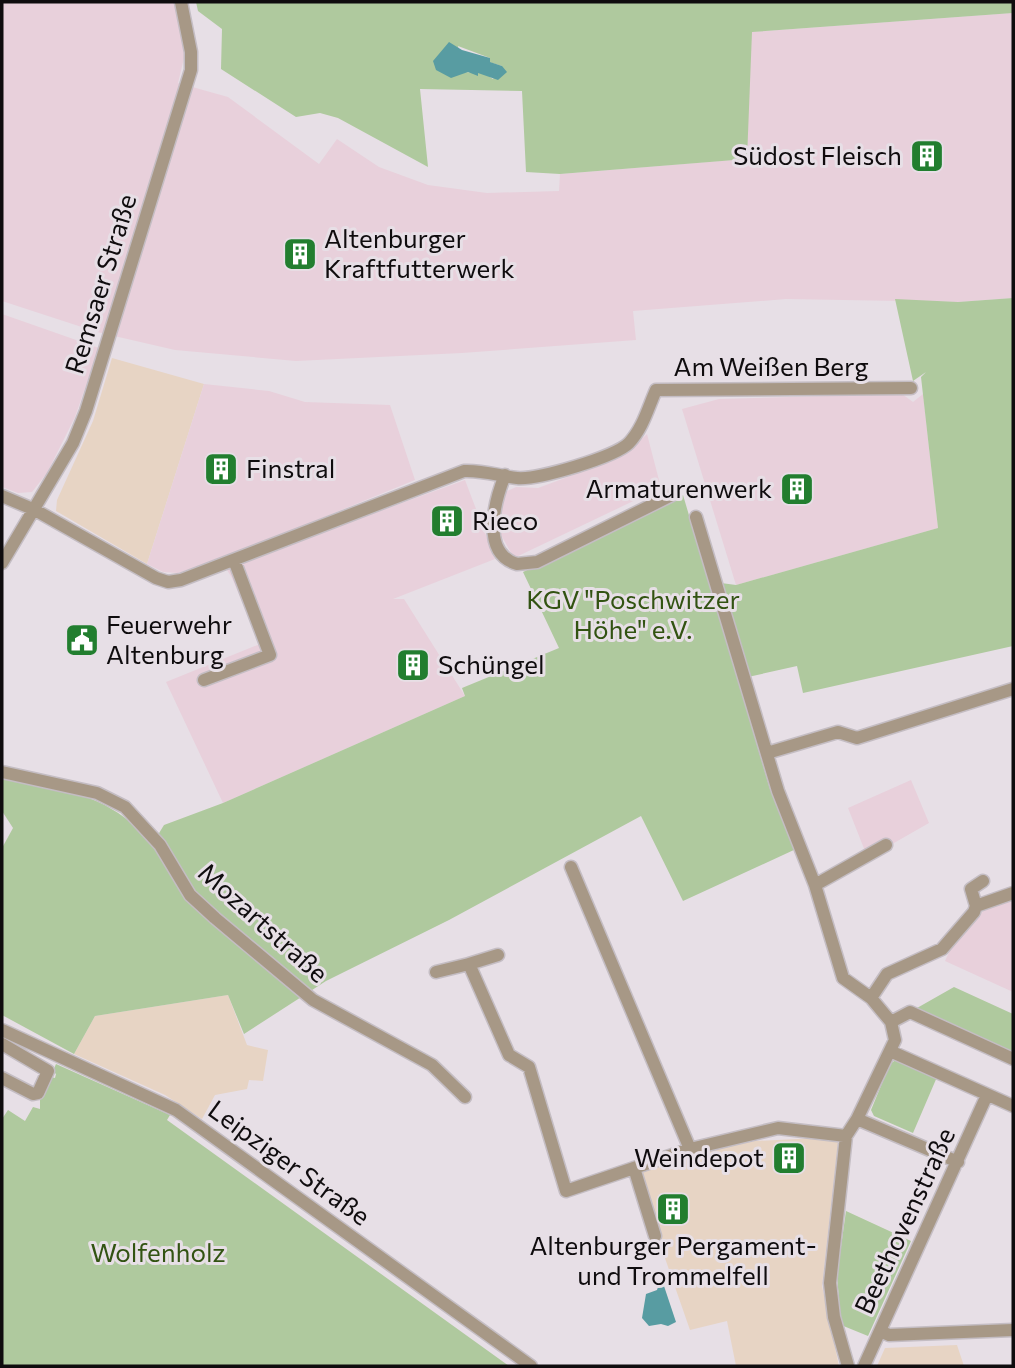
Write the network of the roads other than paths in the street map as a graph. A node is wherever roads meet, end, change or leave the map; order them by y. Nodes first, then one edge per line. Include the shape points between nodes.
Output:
1 (181, 2) edge
2 (911, 388) dead end
3 (505, 475) junction
4 (672, 495) dead end
5 (2, 496) edge
6 (35, 510) junction
7 (696, 517) dead end
8 (234, 560) junction
9 (2, 563) edge
10 (204, 680) dead end
11 (1013, 689) edge
12 (767, 753) junction
13 (2, 772) edge
14 (886, 845) dead end
15 (571, 867) dead end
16 (983, 881) dead end
17 (816, 884) junction
18 (1013, 893) edge
19 (976, 906) junction
20 (498, 955) dead end
21 (469, 964) junction
22 (436, 972) dead end
23 (871, 998) junction
24 (891, 1022) junction
25 (2, 1030) edge
26 (2, 1044) edge
27 (890, 1051) junction
28 (1013, 1059) edge
29 (2, 1078) edge
30 (987, 1095) junction
31 (465, 1097) dead end
32 (1013, 1107) edge
33 (858, 1119) junction
34 (846, 1136) junction
35 (690, 1149) junction
36 (958, 1162) junction
37 (634, 1168) junction
38 (655, 1236) dead end
39 (1013, 1330) edge
40 (880, 1331) junction
41 (531, 1366) edge
42 (848, 1366) edge
43 (864, 1366) edge

1 - 6 street, Remsaer Straße via 191,70 86,411
2 - 3 street, Am Weißen Berg via 656,390 640,429 626,445 540,478
3 - 4 street via 492,524 504,555 517,564 537,562
3 - 8 street, Am Weißen Berg via 464,471
5 - 6 street, Am Weißen Berg
6 - 8 street, Am Weißen Berg via 168,582
6 - 9 street, Remsaer Straße
7 - 12 street
8 - 10 street via 270,654
11 - 12 street via 857,738 838,732
12 - 17 street
13 - 31 street, Mozartstraße via 97,793 125,807 160,845 190,895 215,918 313,1000 432,1065
14 - 17 street
15 - 35 street
16 - 19 street via 971,889
17 - 23 street via 843,978
18 - 19 street
19 - 23 street via 942,949 887,974
20 - 21 street
21 - 22 street
21 - 37 street via 509,1055 529,1067 566,1191
23 - 24 street
24 - 27 street via 895,1040
24 - 28 street via 910,1012
25 - 41 street, Leipziger Straße via 176,1110
26 - 29 street via 48,1071 38,1093 33,1094
27 - 30 street
27 - 33 street
30 - 32 street
30 - 36 street, Beethovenstraße
33 - 34 street
33 - 36 street
34 - 35 street via 778,1128
34 - 42 street via 830,1283
35 - 37 street
36 - 40 street, Beethovenstraße
37 - 38 street
39 - 40 street via 888,1335
40 - 43 street, Beethovenstraße

